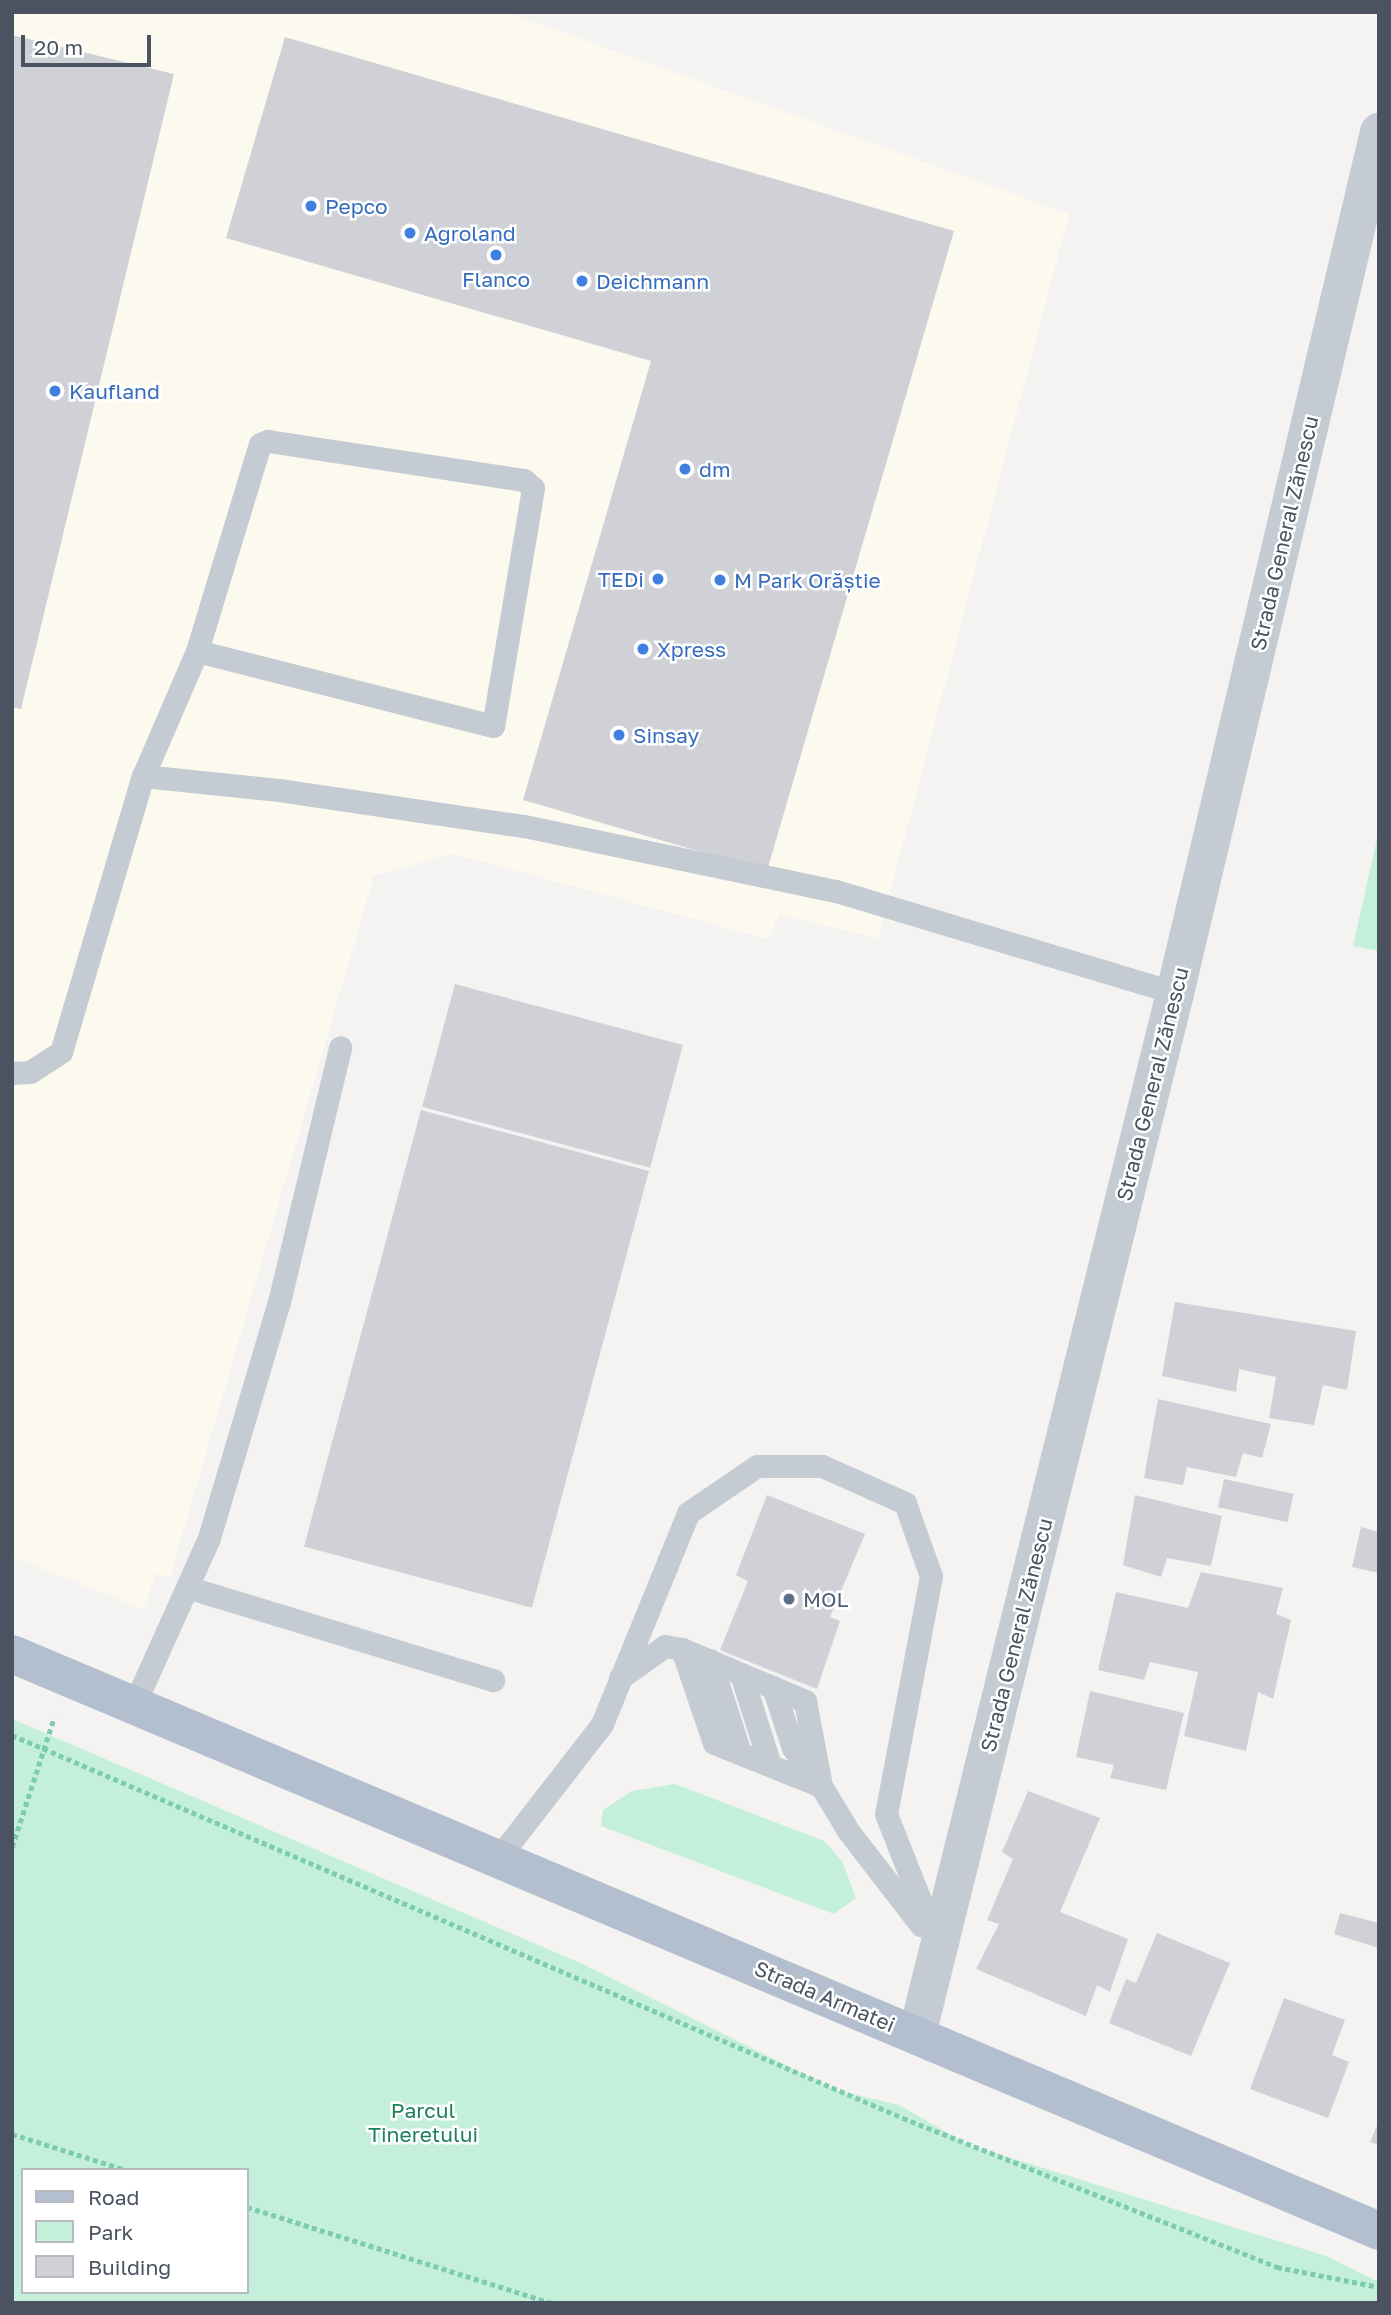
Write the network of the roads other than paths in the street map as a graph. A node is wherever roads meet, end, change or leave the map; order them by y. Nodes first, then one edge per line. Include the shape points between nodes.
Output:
1 (1379, 132) edge
2 (197, 651) junction
3 (143, 776) junction
4 (1175, 993) junction
5 (340, 1047) dead end
6 (12, 1073) edge
7 (190, 1588) junction
8 (682, 1648) junction
9 (12, 1654) edge
10 (710, 1660) junction
11 (741, 1674) junction
12 (620, 1678) junction
13 (493, 1680) dead end
14 (134, 1705) junction
15 (740, 1753) junction
16 (769, 1762) junction
17 (821, 1786) junction
18 (499, 1857) junction
19 (938, 1946) junction
20 (916, 2035) junction
21 (1379, 2231) edge

1 - 4 street, Strada General Zănescu
2 - 2 lane via 260,444 268,441 524,480 533,488 493,726
2 - 3 lane
3 - 4 lane via 279,790 524,826 836,891
3 - 6 lane via 61,1052 30,1072
4 - 19 street, Strada General Zănescu
5 - 7 lane via 279,1302
7 - 13 lane
7 - 14 lane
8 - 10 lane
8 - 12 lane via 665,1646
8 - 15 lane via 714,1743
9 - 14 main road, Strada Armatei
10 - 11 lane
10 - 15 lane
11 - 16 lane
11 - 17 lane via 805,1701
12 - 18 lane via 602,1724
12 - 19 lane via 688,1514 757,1466 822,1466 905,1503 931,1576 886,1814
14 - 18 main road, Strada Armatei
15 - 16 lane
16 - 17 lane
17 - 19 lane via 849,1832
18 - 20 main road, Strada Armatei
19 - 20 street, Strada General Zănescu
20 - 21 main road, Strada Armatei

